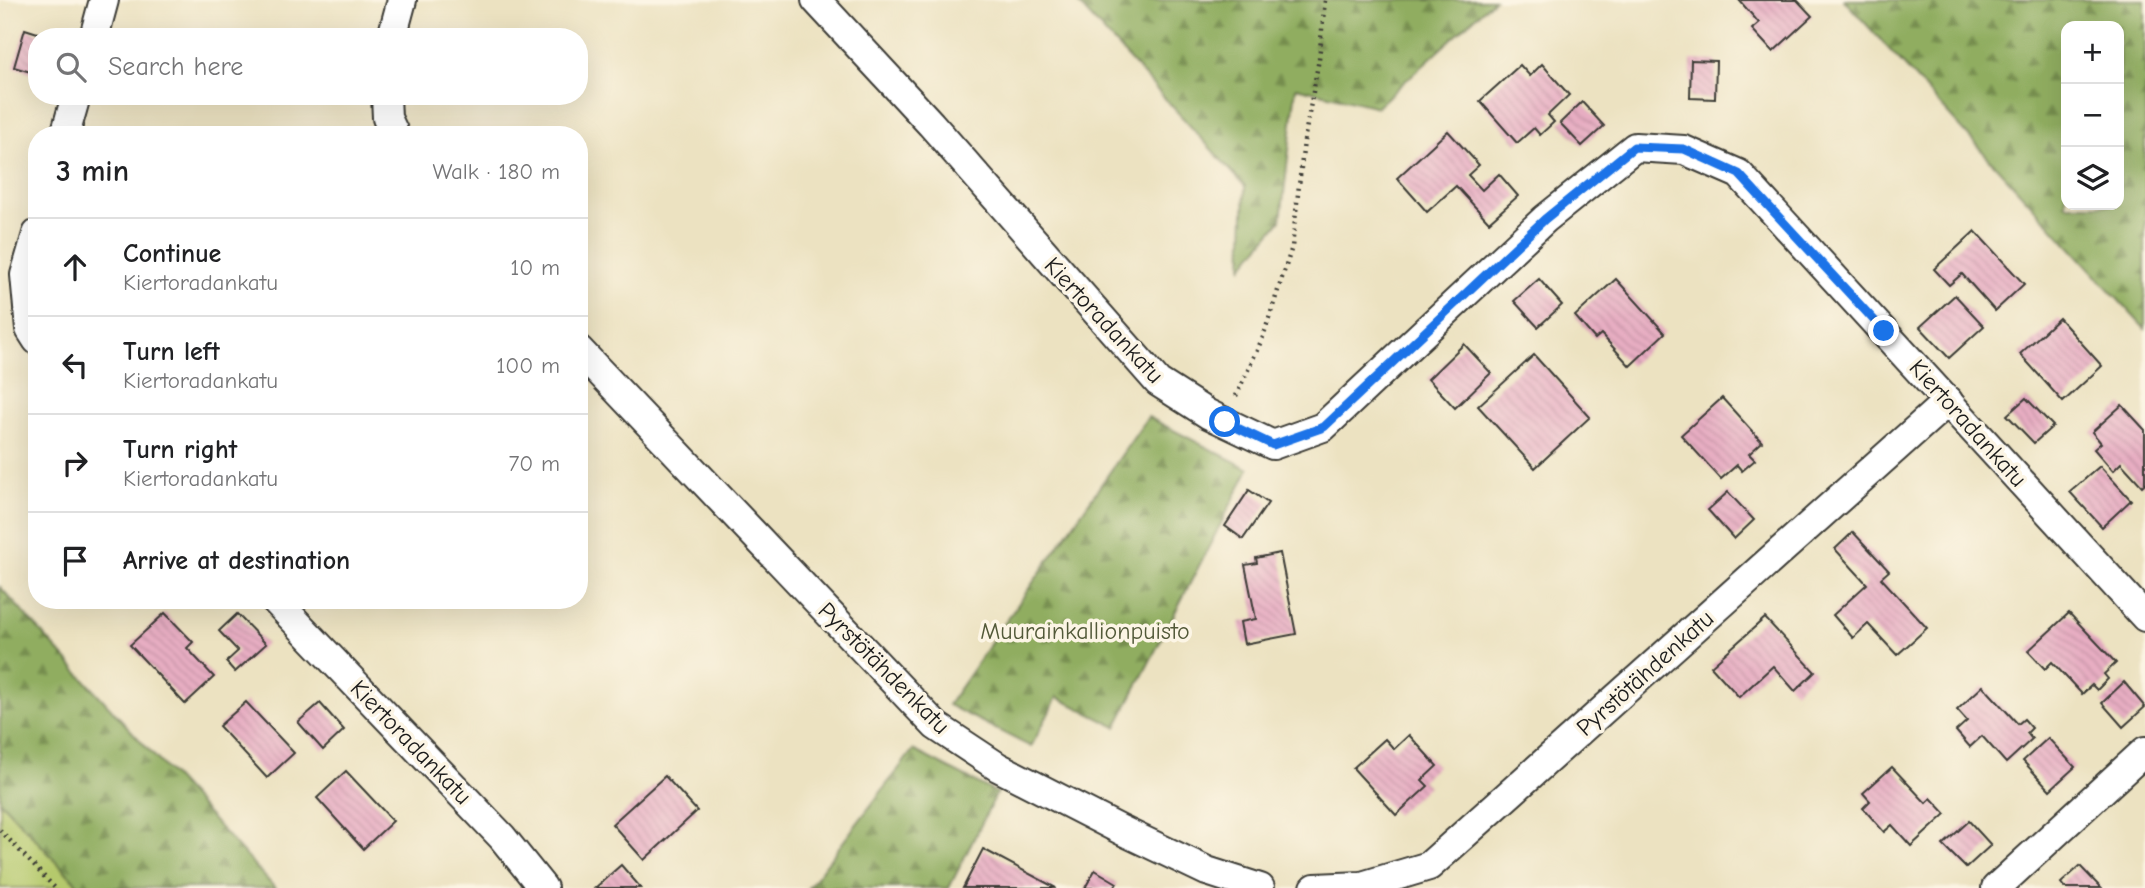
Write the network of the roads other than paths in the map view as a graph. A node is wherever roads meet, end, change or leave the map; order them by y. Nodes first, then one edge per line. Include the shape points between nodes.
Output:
1 (104, 0) edge
2 (402, 0) edge
3 (816, 0) edge
4 (96, 28) edge
5 (394, 28) edge
6 (73, 105) edge
7 (386, 105) edge
8 (68, 126) edge
9 (391, 126) edge
10 (28, 265) edge
11 (28, 307) edge
12 (588, 359) edge
13 (1948, 401) junction
14 (284, 609) edge
15 (2145, 617) edge
16 (2145, 751) edge
17 (543, 888) edge
18 (1260, 888) edge
19 (1315, 888) edge
20 (1996, 888) edge

1 - 4 street
2 - 5 street
3 - 13 street, Kiertoradankatu via 1158,382 1208,414 1273,445 1324,427 1545,219 1634,147 1684,149 1739,174
6 - 8 street
7 - 9 street
10 - 11 street
12 - 18 street, Pyrstötähdenkatu via 936,726 998,767 1121,830 1207,871
13 - 15 street, Kiertoradankatu
13 - 19 street, Pyrstötähdenkatu via 1429,866 1362,886
14 - 17 street, Kiertoradankatu via 502,837
16 - 20 street

